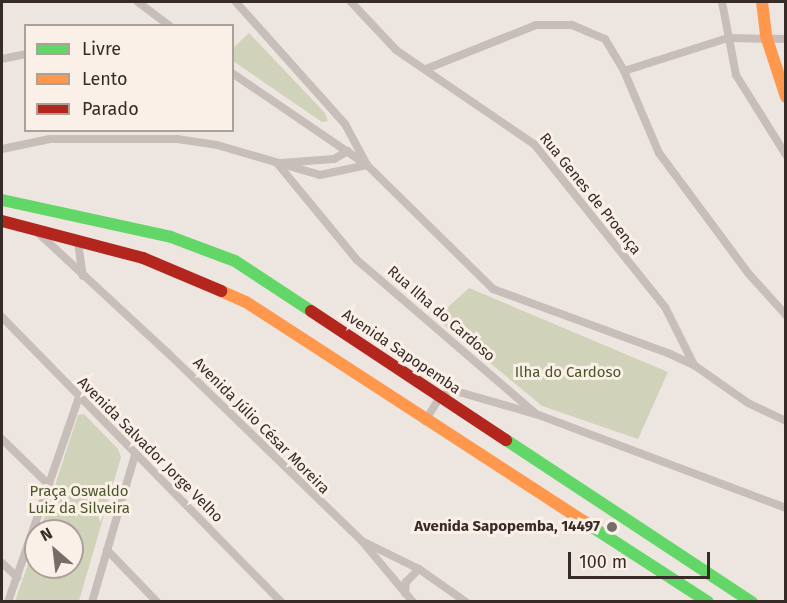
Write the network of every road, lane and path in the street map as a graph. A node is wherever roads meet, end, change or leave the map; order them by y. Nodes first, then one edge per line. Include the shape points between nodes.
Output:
1 (138, 2) edge
2 (236, 2) edge
3 (351, 2) edge
4 (722, 2) edge
5 (762, 2) edge
6 (167, 24) edge
7 (766, 36) junction
8 (728, 38) junction
9 (786, 39) edge
10 (24, 54) edge
11 (2, 59) edge
12 (426, 69) junction
13 (624, 71) junction
14 (234, 74) edge
15 (786, 97) edge
16 (350, 136) junction
17 (2, 149) edge
18 (348, 153) junction
19 (786, 155) edge
20 (277, 164) junction
21 (367, 165) junction
22 (2, 200) edge
23 (2, 221) edge
24 (33, 229) junction
25 (78, 242) junction
26 (84, 277) junction
27 (786, 315) edge
28 (2, 317) edge
29 (694, 365) junction
30 (79, 397) junction
31 (440, 397) junction
32 (536, 414) junction
33 (425, 421) junction
34 (786, 421) edge
35 (2, 439) edge
36 (135, 455) junction
37 (49, 485) junction
38 (786, 508) edge
39 (361, 540) junction
40 (106, 550) junction
41 (2, 562) edge
42 (418, 569) junction
43 (17, 577) junction
44 (405, 593) junction
45 (8, 602) edge
46 (92, 602) edge
47 (157, 602) edge
48 (281, 602) edge
49 (413, 602) edge
50 (466, 602) edge
51 (708, 602) edge
52 (752, 602) edge

1 - 6 street
2 - 16 street via 345,124
3 - 12 street, Rua Genes de Proença via 396,50
4 - 8 street
5 - 7 main road
7 - 8 street
7 - 9 street
7 - 15 main road
8 - 13 street
8 - 19 street via 736,75
10 - 11 street
12 - 13 street via 514,32 549,23 591,30 605,39
12 - 29 street, Rua Genes de Proença via 534,144 665,307
13 - 27 street via 659,153 748,273
14 - 18 street
16 - 18 street
16 - 21 street
17 - 20 street via 50,139 177,139 218,145
18 - 20 street via 334,159
18 - 21 street
20 - 21 street via 320,175
20 - 32 street, Rua Ilha do Cardoso via 351,254
21 - 29 street via 492,289
22 - 31 main road, Avenida Sapopemba via 171,237 235,261
23 - 24 main road
24 - 25 main road
24 - 26 street, Avenida Júlio César Moreira
25 - 26 street
25 - 33 main road via 143,258 246,303
26 - 39 street, Avenida Júlio César Moreira
28 - 30 street, Avenida Salvador Jorge Velho
29 - 34 street via 740,398
30 - 36 street, Avenida Salvador Jorge Velho
30 - 37 street
31 - 32 street via 452,390
31 - 33 street
31 - 52 main road, Avenida Sapopemba
32 - 38 street, Rua Ilha do Cardoso
33 - 51 main road
35 - 37 street
36 - 40 street
36 - 48 street, Avenida Salvador Jorge Velho
37 - 43 street
39 - 42 street
39 - 44 street, Avenida Júlio César Moreira
40 - 46 street
40 - 47 street
41 - 43 street
42 - 44 street via 406,582
42 - 50 street
43 - 45 street
44 - 49 street, Avenida Júlio César Moreira

